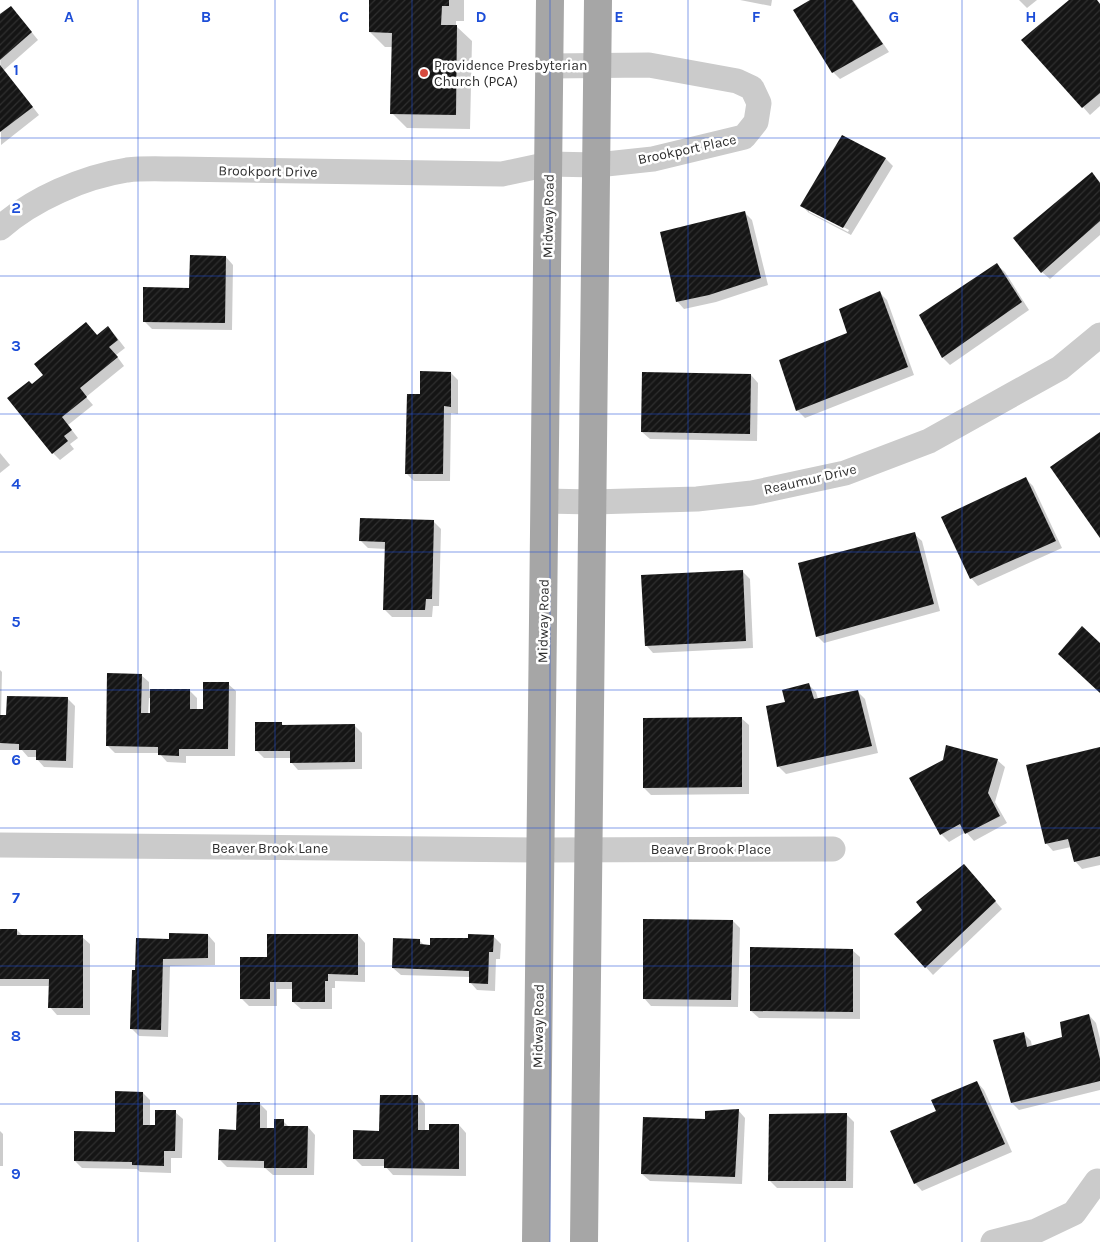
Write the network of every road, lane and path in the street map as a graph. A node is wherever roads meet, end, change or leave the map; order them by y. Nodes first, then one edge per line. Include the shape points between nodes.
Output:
1 (550, 0) edge
2 (598, 0) edge
3 (549, 66) junction
4 (597, 66) junction
5 (549, 164) junction
6 (596, 165) junction
7 (0, 228) edge
8 (1100, 336) edge
9 (545, 501) junction
10 (593, 502) junction
11 (0, 845) edge
12 (589, 849) junction
13 (540, 850) junction
14 (833, 850) dead end
15 (1097, 1181) dead end
16 (536, 1242) edge
17 (584, 1242) edge
18 (993, 1242) edge

1 - 3 main road, Midway Road
2 - 4 main road
3 - 4 street, Brookport Place
3 - 5 main road, Midway Road
4 - 6 main road
4 - 6 street, Brookport Place via 649,65 737,81 752,88 760,103 756,122 744,137 653,159
5 - 6 street, Brookport Place
5 - 7 street, Brookport Drive via 502,174 127,170 71,185 16,214
5 - 9 main road, Midway Road
6 - 10 main road
8 - 10 street, Reaumur Drive via 1060,368 929,441 845,473 752,493 697,499
9 - 10 street, Reaumur Drive
9 - 13 main road, Midway Road
10 - 12 main road
11 - 13 street, Beaver Brook Lane
12 - 13 street, Beaver Brook Lane
12 - 14 street, Beaver Brook Place
12 - 17 main road
13 - 16 main road, Midway Road
15 - 18 street via 1074,1213 1036,1231

